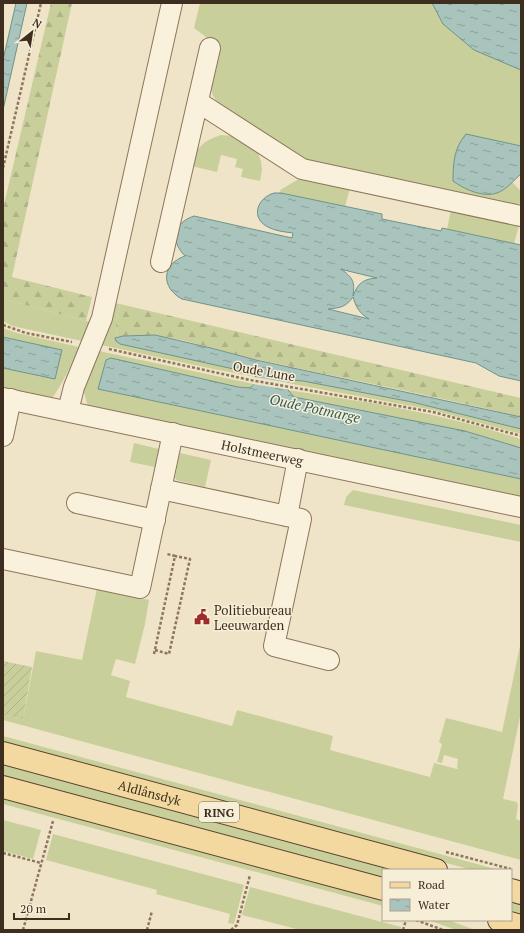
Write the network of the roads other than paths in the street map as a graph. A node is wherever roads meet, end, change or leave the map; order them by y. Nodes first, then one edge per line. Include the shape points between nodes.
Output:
1 (172, 3) edge
2 (210, 48) dead end
3 (198, 102) junction
4 (521, 216) edge
5 (162, 262) dead end
6 (7, 398) edge
7 (68, 411) junction
8 (173, 433) junction
9 (3, 436) edge
10 (298, 459) junction
11 (161, 489) junction
12 (77, 503) dead end
13 (521, 507) edge
14 (287, 516) junction
15 (155, 520) junction
16 (3, 559) edge
17 (329, 660) dead end
18 (3, 753) edge
19 (3, 787) edge
20 (432, 869) edge
21 (382, 889) edge
22 (504, 921) edge
23 (521, 926) edge

1 - 7 street via 102,318 74,387
2 - 3 street
3 - 4 street via 302,169
3 - 5 street
6 - 7 street, Holstmeerweg
6 - 9 street
7 - 8 street, Holstmeerweg
8 - 10 street, Holstmeerweg
8 - 11 street
10 - 13 street, Holstmeerweg
10 - 14 street
11 - 14 street
11 - 15 street
12 - 15 street
14 - 17 street via 301,519 274,646
15 - 16 street via 140,588
18 - 20 main road, Aldlânsdyk / RING
19 - 21 main road, RING
22 - 23 main road

